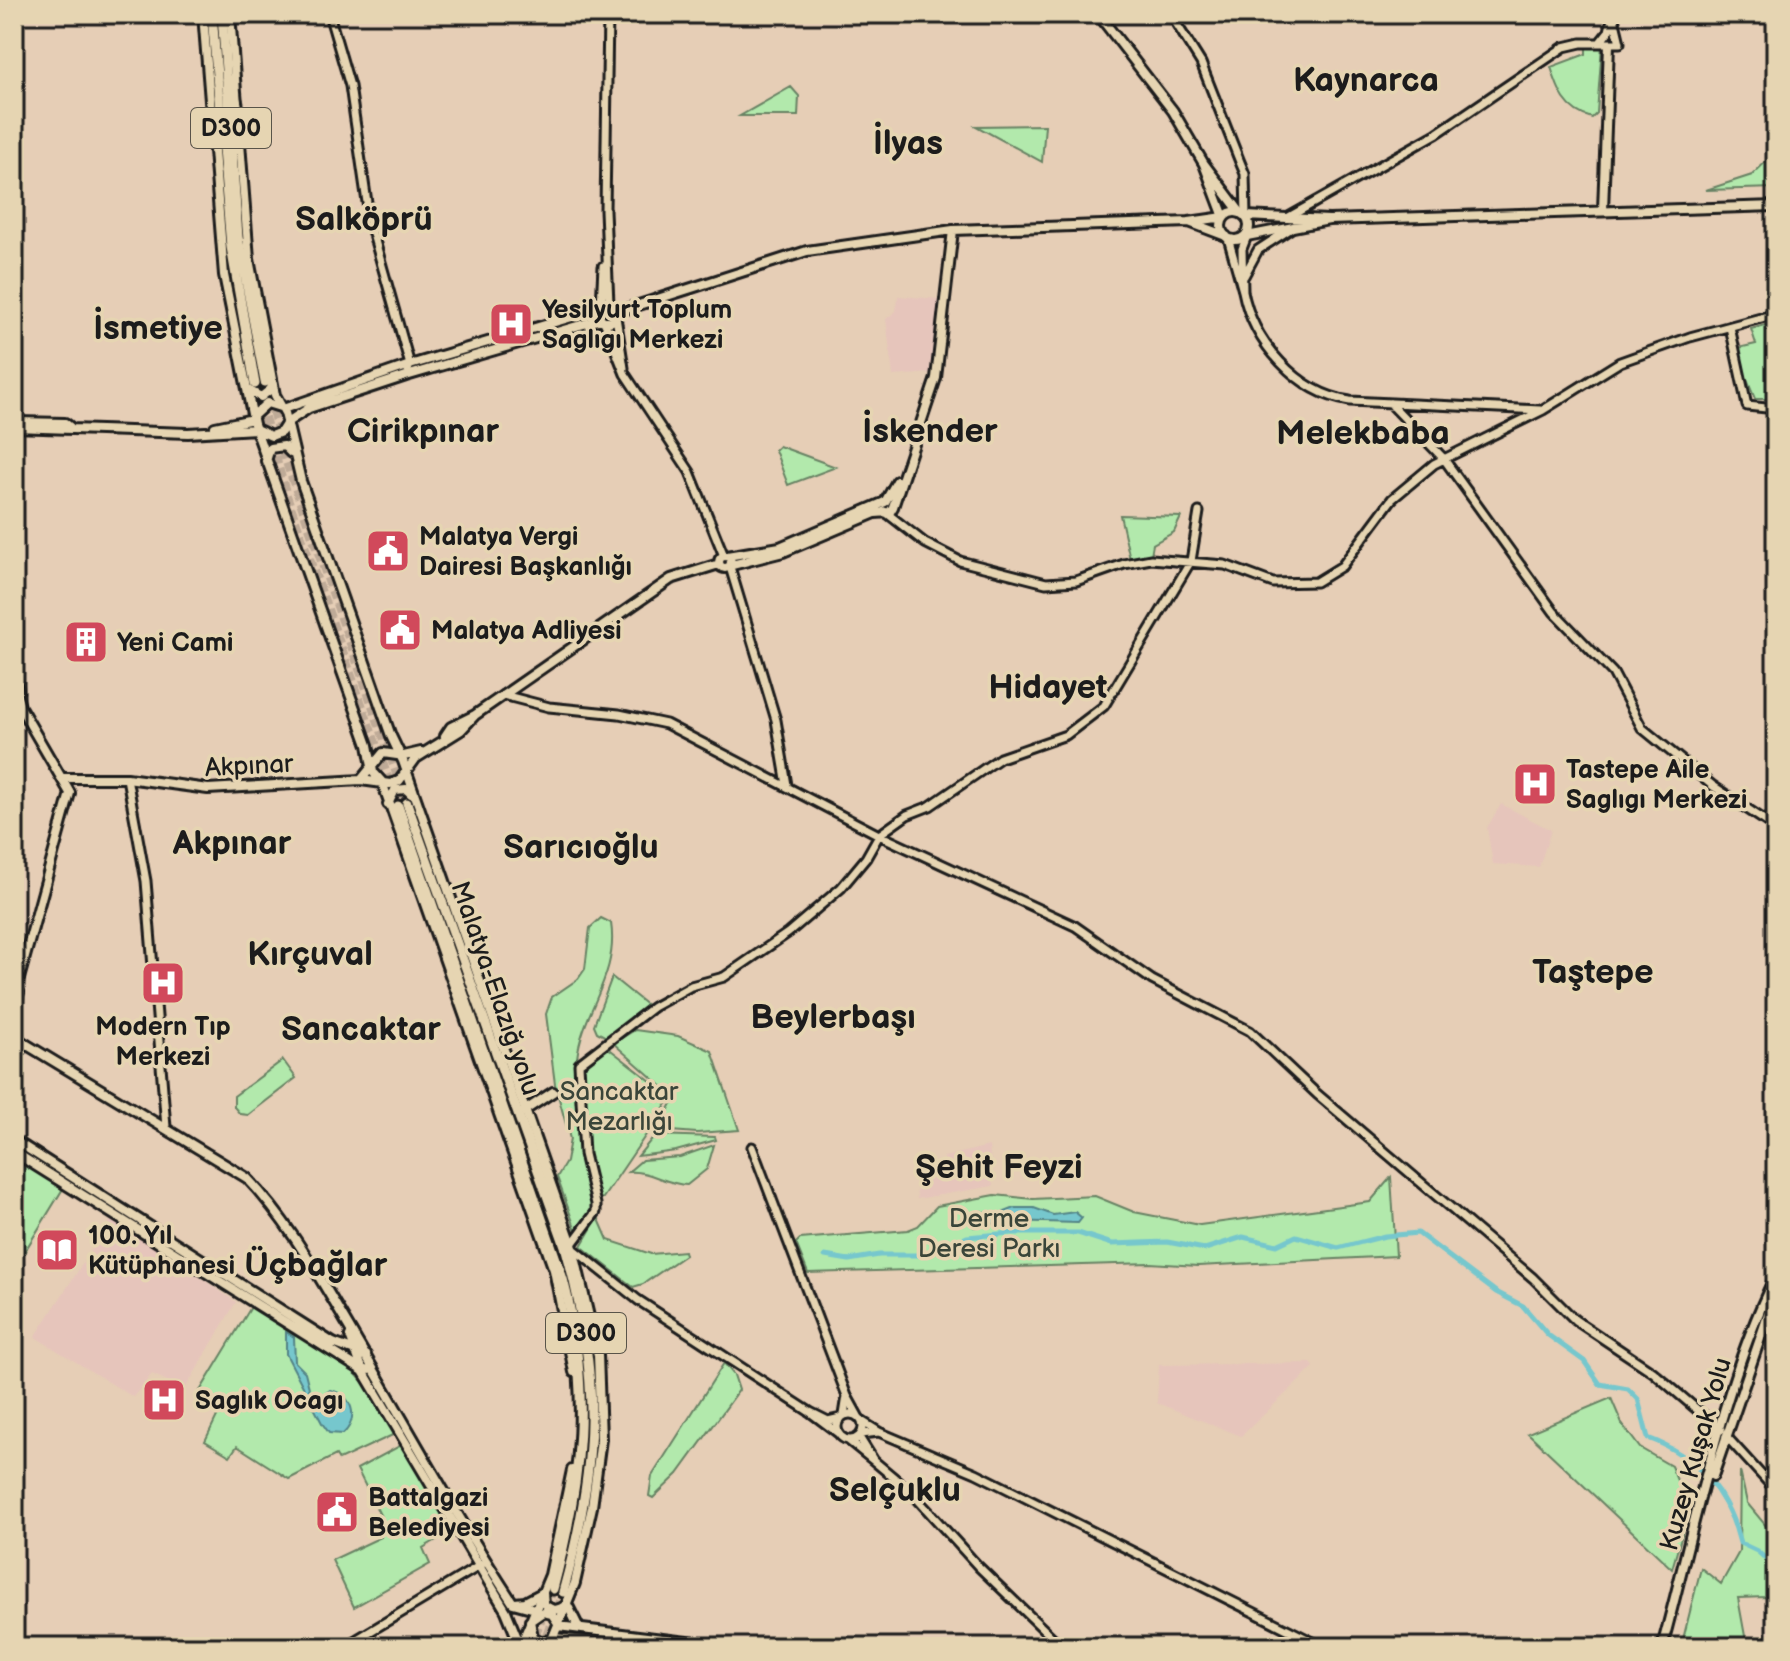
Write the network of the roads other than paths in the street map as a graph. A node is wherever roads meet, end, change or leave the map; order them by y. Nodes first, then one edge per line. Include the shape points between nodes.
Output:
1 (203, 14) edge
2 (212, 14) edge
3 (222, 14) edge
4 (230, 14) edge
5 (329, 14) edge
6 (608, 14) edge
7 (1098, 14) edge
8 (1174, 14) edge
9 (1613, 15) edge
10 (1605, 42) junction
11 (206, 56) junction
12 (225, 60) junction
13 (219, 103) junction
14 (237, 104) junction
15 (1204, 164) junction
16 (1776, 206) edge
17 (1603, 210) junction
18 (1243, 214) junction
19 (1224, 217) junction
20 (1285, 219) junction
21 (1329, 220) junction
22 (1189, 222) junction
23 (1291, 229) junction
24 (953, 230) junction
25 (1247, 236) junction
26 (1227, 237) junction
27 (1243, 277) junction
28 (1243, 291) junction
29 (609, 309) junction
30 (1776, 314) edge
31 (603, 320) junction
32 (1730, 327) junction
33 (410, 365) junction
34 (625, 374) junction
35 (406, 376) junction
36 (260, 384) junction
37 (1390, 403) junction
38 (282, 408) junction
39 (1776, 409) edge
40 (1543, 410) junction
41 (254, 421) junction
42 (286, 424) junction
43 (14, 427) edge
44 (294, 457) junction
45 (1444, 459) junction
46 (266, 462) junction
47 (887, 507) junction
48 (1199, 512) dead end
49 (726, 561) junction
50 (1191, 561) junction
51 (14, 668) edge
52 (503, 695) junction
53 (17, 696) edge
54 (391, 736) junction
55 (368, 745) junction
56 (425, 750) junction
57 (398, 754) junction
58 (373, 763) junction
59 (405, 769) junction
60 (64, 778) junction
61 (127, 778) junction
62 (90, 779) junction
63 (361, 780) junction
64 (382, 782) junction
65 (787, 785) junction
66 (71, 794) junction
67 (402, 803) junction
68 (1776, 828) edge
69 (879, 835) junction
70 (14, 997) edge
71 (14, 1013) edge
72 (14, 1037) edge
73 (553, 1092) dead end
74 (522, 1116) junction
75 (166, 1127) junction
76 (14, 1140) edge
77 (752, 1147) dead end
78 (14, 1152) edge
79 (573, 1247) junction
80 (1776, 1275) edge
81 (1776, 1292) edge
82 (361, 1355) junction
83 (373, 1369) junction
84 (363, 1371) junction
85 (847, 1396) junction
86 (810, 1412) junction
87 (843, 1416) junction
88 (860, 1419) junction
89 (879, 1432) junction
90 (839, 1433) junction
91 (1723, 1433) junction
92 (860, 1435) junction
93 (848, 1440) junction
94 (874, 1461) junction
95 (1776, 1491) edge
96 (483, 1564) junction
97 (559, 1595) junction
98 (513, 1603) junction
99 (535, 1609) junction
100 (530, 1621) junction
101 (558, 1624) junction
102 (581, 1630) junction
103 (551, 1642) edge
104 (520, 1646) edge
105 (344, 1647) edge
106 (654, 1647) edge
107 (727, 1647) edge
108 (1062, 1647) edge
109 (1323, 1647) edge
110 (1664, 1647) edge

1 - 11 main road
2 - 13 highway, D300
3 - 12 highway, D300
4 - 14 main road
5 - 33 street via 350,86 370,223
6 - 29 street
7 - 15 main road via 1173,111
8 - 18 street via 1201,63 1245,174
9 - 10 street
9 - 10 street via 1620,43
10 - 17 main road
10 - 20 street via 1564,47 1436,134
11 - 13 main road
11 - 36 main road via 224,275
12 - 14 highway
12 - 36 highway, D300 via 238,237
13 - 36 highway, D300 via 231,247
14 - 36 main road
15 - 18 main road
15 - 19 main road
16 - 17 main road
17 - 21 main road
18 - 19 main road
18 - 20 main road
18 - 25 main road via 1250,223
19 - 22 main road
19 - 26 main road via 1221,229
20 - 21 main road
21 - 23 main road
22 - 24 main road
22 - 26 main road
23 - 25 main road
23 - 27 street via 1258,250
24 - 29 main road via 807,251
24 - 47 main road via 936,378
25 - 26 main road
25 - 27 street
26 - 28 street
27 - 28 street
28 - 37 street via 1259,334 1308,385 1338,399
29 - 31 main road
29 - 31 main road
29 - 33 main road
29 - 34 street
30 - 32 street
31 - 34 street
31 - 35 main road
32 - 39 street via 1747,406
32 - 40 street via 1620,362
33 - 35 street
33 - 38 main road
34 - 49 street via 690,472
35 - 42 main road via 309,408
36 - 38 main road
36 - 41 main road
37 - 40 street
37 - 45 street
38 - 41 main road via 267,403
38 - 42 main road
40 - 45 street
41 - 42 main road via 271,436
41 - 43 main road via 188,433 70,429 65,436
41 - 46 main road
42 - 44 main road
44 - 46 main road via 278,444 270,448
44 - 54 main road
45 - 50 street via 1392,499 1342,566 1324,579 1273,583 1225,565
45 - 68 street via 1554,612 1613,673 1642,728 1713,786
46 - 55 main road
47 - 49 main road via 783,552
47 - 50 street via 925,543 975,567 1046,583 1076,581 1151,559
48 - 50 street
49 - 52 main road via 671,579
49 - 65 street via 776,720
50 - 69 street via 1104,706 1091,719 1066,735 983,767
51 - 53 main road
52 - 56 main road via 461,730
52 - 65 street via 666,724
53 - 60 main road
53 - 66 main road
54 - 55 main road via 384,748
54 - 57 main road
55 - 58 main road
56 - 57 main road
56 - 59 main road
57 - 58 main road via 383,753
57 - 59 main road
58 - 63 main road
58 - 64 main road
59 - 64 main road via 399,781
59 - 67 main road
60 - 62 main road, Akpınar
60 - 66 main road
61 - 62 main road, Akpınar
61 - 63 main road, Akpınar via 208,789
61 - 75 street via 146,881
62 - 66 main road
63 - 64 main road, Akpınar
64 - 67 main road
65 - 69 street
66 - 70 main road
66 - 71 main road
67 - 74 highway, Malatya-Elazığ yolu / D300
67 - 74 main road via 519,1095
67 - 97 highway, D300 via 563,1279 579,1355 579,1476
67 - 97 main road via 564,1309 576,1387 568,1496 550,1575
69 - 79 street via 841,888 788,933 733,972 691,986 653,1007 579,1064 582,1141 596,1212
69 - 91 street via 1075,926 1152,980 1250,1031 1575,1320 1653,1372
72 - 75 main road
73 - 74 main road
74 - 79 main road
74 - 97 highway, Malatya-Elazığ yolu / D300 via 585,1320 593,1399 586,1503
75 - 82 main road via 247,1178 267,1199 313,1263
76 - 82 main road via 333,1343
77 - 85 street
78 - 84 main road
79 - 86 street via 638,1300
79 - 97 main road via 594,1333 602,1405 594,1495 575,1583
80 - 91 main road, Kuzey Kuşak Yolu via 1763,1299
81 - 91 main road, Kuzey Kuşak Yolu
82 - 83 main road
82 - 84 main road
83 - 84 main road
83 - 96 main road
84 - 96 main road
85 - 87 street
85 - 88 street
86 - 87 street via 828,1421
86 - 90 street
87 - 88 street
87 - 90 street
88 - 89 street
88 - 92 street
89 - 92 street
89 - 109 street via 988,1479
90 - 93 street
91 - 95 street
91 - 110 main road, Kuzey Kuşak Yolu
92 - 93 street
92 - 94 street
93 - 94 street
94 - 108 street
96 - 98 main road
96 - 104 main road
96 - 105 street
97 - 98 main road
97 - 99 main road
97 - 101 main road
97 - 102 main road
98 - 99 main road
99 - 100 main road
100 - 101 main road via 546,1612
100 - 103 main road via 533,1637
100 - 104 main road
101 - 102 main road
101 - 103 main road
102 - 107 main road
103 - 106 main road

